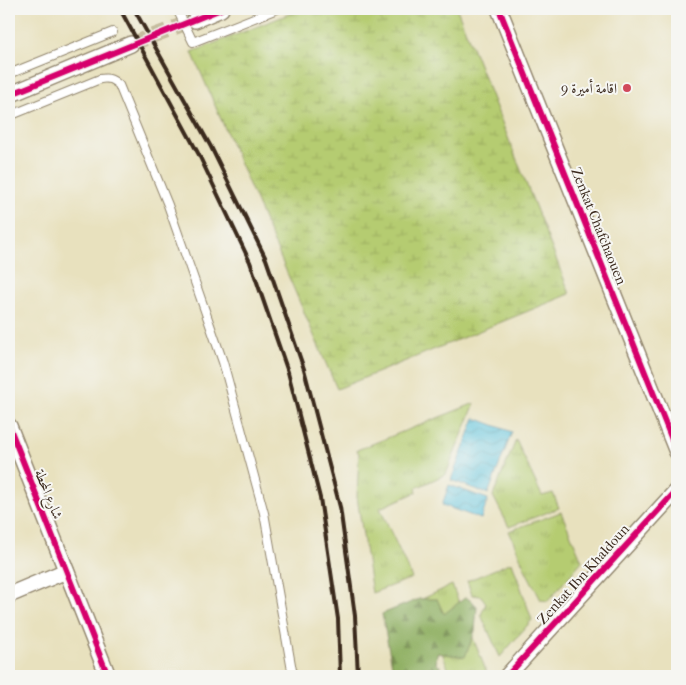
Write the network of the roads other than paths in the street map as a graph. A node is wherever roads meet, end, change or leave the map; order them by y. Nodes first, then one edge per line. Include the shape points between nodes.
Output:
1 (177, 9) edge
2 (221, 9) edge
3 (277, 9) edge
4 (498, 9) edge
5 (195, 20) tunnel mouth
6 (113, 32) dead end
7 (131, 44) tunnel mouth
8 (9, 74) edge
9 (9, 95) edge
10 (9, 116) edge
11 (9, 426) edge
12 (677, 452) edge
13 (677, 479) edge
14 (677, 488) edge
15 (66, 571) junction
16 (9, 595) edge
17 (513, 674) edge
18 (108, 676) edge
19 (293, 676) edge

1 - 3 lane via 193,42
2 - 5 street
4 - 12 street, Zenkat Chafchaouen
6 - 8 lane
7 - 9 street
10 - 19 lane via 100,79 107,78 119,85 168,206 223,362 264,513
11 - 15 street, شارع المحطة
13 - 14 street, Zenkat Ibn Khaldoun
14 - 17 street, Zenkat Ibn Khaldoun
15 - 16 street
15 - 18 street, شارع المحطة

